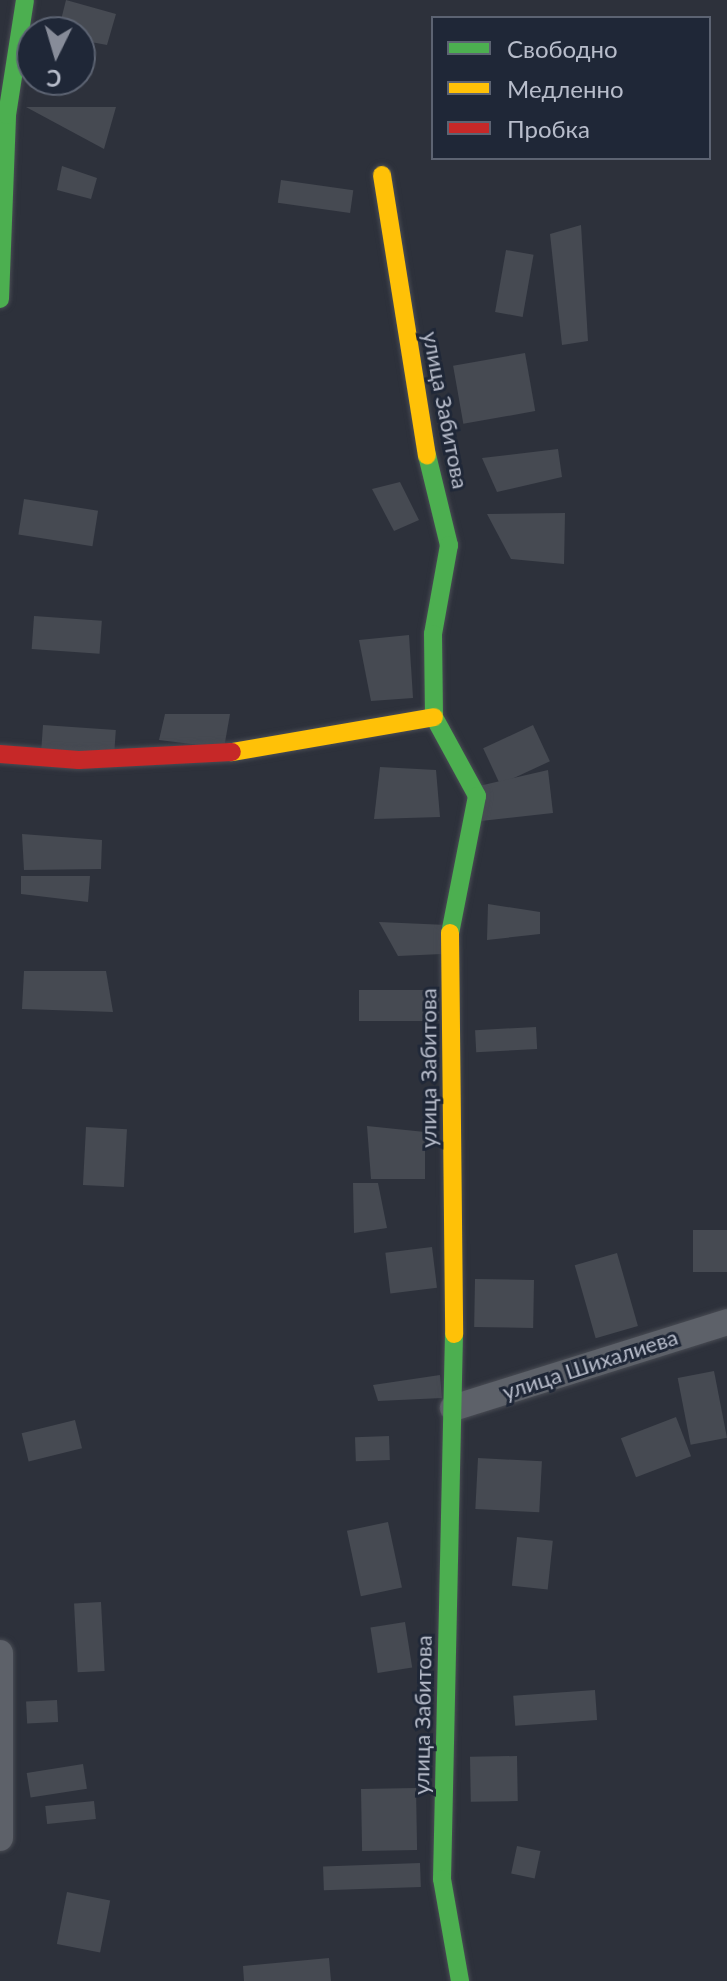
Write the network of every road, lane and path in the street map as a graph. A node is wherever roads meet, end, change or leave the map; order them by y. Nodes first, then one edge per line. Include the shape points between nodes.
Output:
1 (25, 0) edge
2 (382, 175) dead end
3 (0, 299) edge
4 (434, 717) junction
5 (0, 754) edge
6 (727, 1322) edge
7 (453, 1408) junction
8 (0, 1653) edge
9 (0, 1838) edge
10 (460, 1981) edge

1 - 3 street via 7,115
2 - 4 street, улица Забитова via 425,448 449,545 433,634
4 - 5 street via 234,752 79,760
4 - 7 street, улица Забитова via 477,796 450,909
6 - 7 street, улица Шихалиева
7 - 10 street, улица Забитова via 442,1879
8 - 9 street

